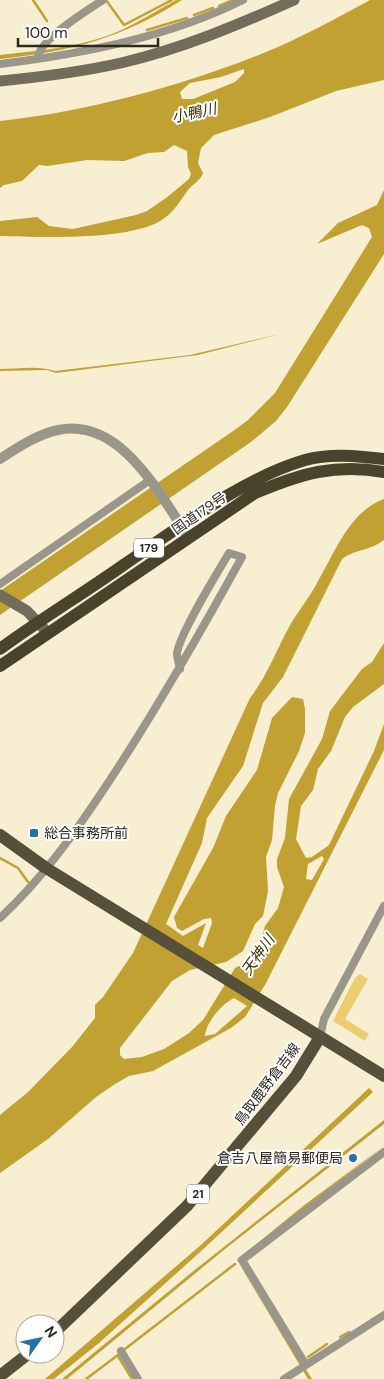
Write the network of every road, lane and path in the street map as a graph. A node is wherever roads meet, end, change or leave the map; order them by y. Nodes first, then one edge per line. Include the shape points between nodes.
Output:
1 (103, 0) edge
2 (243, 0) edge
3 (294, 0) edge
4 (38, 58) junction
5 (0, 64) edge
6 (0, 81) edge
7 (0, 459) edge
8 (384, 459) edge
9 (384, 472) edge
10 (151, 481) junction
11 (181, 526) junction
12 (189, 538) junction
13 (0, 584) edge
14 (0, 595) edge
15 (44, 628) junction
16 (0, 649) edge
17 (0, 666) edge
18 (180, 669) junction
19 (0, 835) edge
20 (49, 870) junction
21 (384, 906) edge
22 (0, 918) edge
23 (320, 1037) junction
24 (384, 1076) edge
25 (384, 1152) edge
26 (384, 1315) edge
27 (65, 1322) edge
28 (121, 1351) dead end
29 (15, 1364) edge
30 (306, 1365) junction
31 (0, 1376) edge
32 (138, 1379) edge
33 (284, 1379) edge

1 - 4 street via 54,34 38,53
2 - 4 street via 149,34
3 - 6 main road via 196,40 123,62 74,73
4 - 5 street
7 - 10 street via 57,430 84,429 112,440
8 - 11 highway, 国道179号 / 179 via 346,456 306,460 255,480
9 - 12 highway, 国道179号 / 179 via 336,469 297,476 238,503
10 - 11 street
10 - 13 street
11 - 12 street
11 - 15 highway, 国道179号 / 179
12 - 15 highway, 国道179号 / 179
14 - 15 main road via 27,611
15 - 16 highway, 国道179号 / 179
15 - 17 highway, 国道179号 / 179
18 - 18 street via 177,653 183,635 212,582 229,553 242,557
18 - 20 street
19 - 20 main road, 鳥取鹿野倉吉線
20 - 22 street
20 - 23 main road, 鳥取鹿野倉吉線
21 - 23 street via 324,1019
23 - 24 main road
23 - 27 main road, 鳥取鹿野倉吉線 / 21 via 296,1076 187,1206
25 - 30 street via 242,1260
26 - 30 street
28 - 32 street
29 - 31 main road
30 - 33 street

